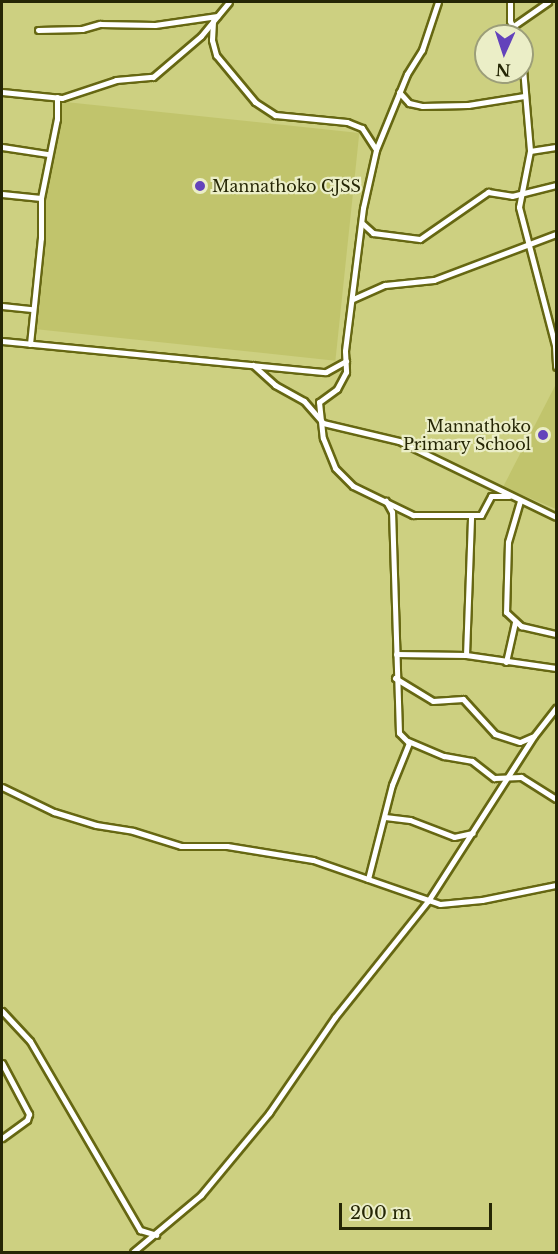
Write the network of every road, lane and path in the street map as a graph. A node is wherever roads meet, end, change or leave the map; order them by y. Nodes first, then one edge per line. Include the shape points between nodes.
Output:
1 (229, 2) edge
2 (438, 2) edge
3 (510, 2) edge
4 (548, 2) edge
5 (215, 19) junction
6 (512, 24) edge
7 (516, 24) edge
8 (38, 30) dead end
9 (523, 84) edge
10 (2, 92) edge
11 (399, 92) junction
12 (524, 96) junction
13 (57, 97) junction
14 (2, 147) edge
15 (556, 147) edge
16 (376, 150) junction
17 (530, 151) junction
18 (48, 154) junction
19 (556, 184) edge
20 (2, 194) edge
21 (520, 195) junction
22 (41, 198) junction
23 (362, 223) junction
24 (556, 234) edge
25 (532, 246) junction
26 (353, 299) junction
27 (2, 305) edge
28 (32, 309) junction
29 (2, 341) edge
30 (30, 344) junction
31 (346, 361) junction
32 (253, 364) junction
33 (556, 368) edge
34 (323, 423) junction
35 (509, 495) junction
36 (386, 500) junction
37 (520, 501) junction
38 (471, 516) junction
39 (556, 517) edge
40 (515, 622) junction
41 (556, 634) edge
42 (396, 654) junction
43 (466, 655) junction
44 (506, 662) junction
45 (556, 668) edge
46 (395, 678) junction
47 (556, 708) edge
48 (534, 736) junction
49 (408, 741) junction
50 (517, 763) junction
51 (508, 777) junction
52 (521, 777) junction
53 (2, 787) edge
54 (556, 800) edge
55 (385, 818) junction
56 (474, 832) junction
57 (368, 879) junction
58 (556, 885) edge
59 (428, 901) junction
60 (2, 1011) edge
61 (2, 1063) edge
62 (2, 1138) edge
63 (156, 1235) junction
64 (134, 1252) edge

1 - 5 street
2 - 11 street via 422,50
3 - 6 street
4 - 7 street
5 - 8 street
5 - 13 street via 157,75 116,80
5 - 16 street via 212,40 216,55 255,102 275,114 347,122 370,134
9 - 12 street
10 - 13 street
11 - 12 street via 409,103 422,106 468,105
11 - 16 street
12 - 17 street
13 - 18 street via 57,119
14 - 18 street
15 - 17 street
16 - 23 street
17 - 21 street
18 - 22 street
19 - 21 street
20 - 22 street
21 - 23 street via 483,194 420,239 373,233
21 - 25 street via 519,207
22 - 28 street via 41,238
23 - 26 street
24 - 25 street
25 - 26 street via 434,279 385,285
25 - 33 street via 555,345
26 - 31 street
27 - 28 street
28 - 30 street
29 - 30 street
30 - 32 street
31 - 32 street via 326,372
31 - 34 street via 339,386 320,400
32 - 34 street via 275,385 304,401
34 - 35 street via 399,441
34 - 36 street via 326,452 335,468 353,486
35 - 37 street
35 - 38 street via 491,496 485,512
36 - 38 street via 413,515
36 - 42 street via 392,512
37 - 39 street
37 - 40 street via 508,542 505,598 507,614
38 - 43 street
40 - 41 street
40 - 44 street
42 - 43 street
42 - 46 street
43 - 44 street
44 - 45 street
46 - 48 street via 432,701 464,699 495,734 520,742
46 - 49 street via 400,735
47 - 48 street
48 - 50 street
49 - 51 street via 444,756 472,761 494,778
49 - 55 street
50 - 51 street
50 - 52 street
51 - 52 street
51 - 56 street
52 - 54 street
53 - 57 street via 61,815 138,832 167,843 259,850 313,860
55 - 56 street via 410,820 454,837
55 - 57 street
56 - 59 street
57 - 59 street
58 - 59 street via 468,902
59 - 63 street via 335,1017 226,1168
60 - 63 street via 30,1041 140,1230
61 - 62 street via 29,1114 27,1120
63 - 64 street

